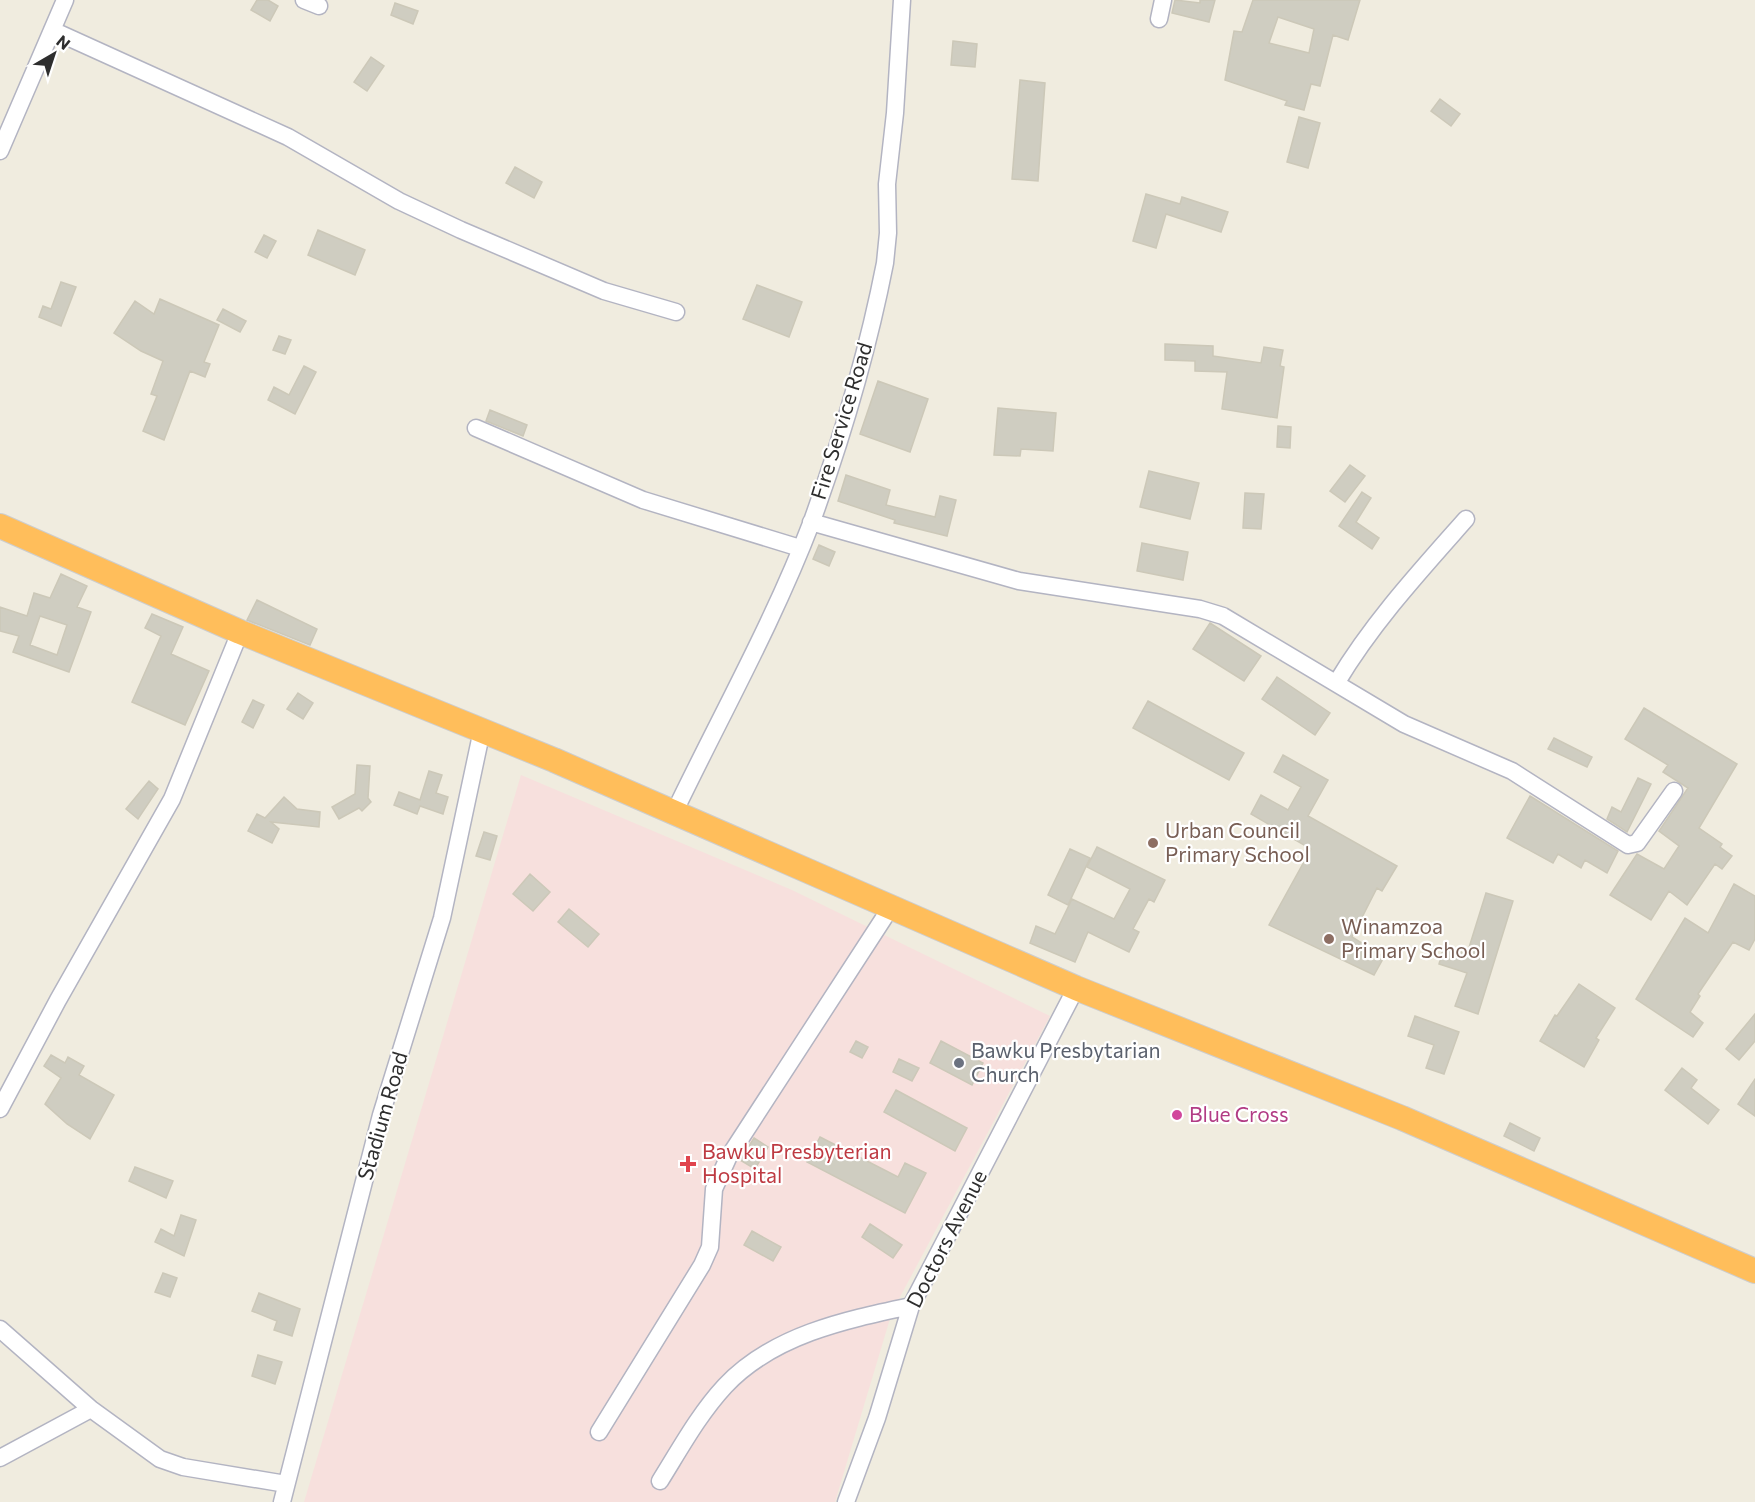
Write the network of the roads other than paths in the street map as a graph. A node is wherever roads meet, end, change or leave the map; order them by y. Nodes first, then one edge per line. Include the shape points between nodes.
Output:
1 (65, 0) edge
2 (902, 0) edge
3 (1163, 0) edge
4 (1159, 19) dead end
5 (52, 30) junction
6 (0, 151) edge
7 (676, 312) dead end
8 (476, 428) dead end
9 (1466, 519) dead end
10 (811, 522) junction
11 (0, 526) edge
12 (800, 548) junction
13 (240, 632) junction
14 (1337, 682) junction
15 (482, 730) junction
16 (1674, 791) dead end
17 (674, 813) junction
18 (891, 907) junction
19 (1076, 988) junction
20 (0, 1109) edge
21 (1755, 1271) edge
22 (911, 1306) junction
23 (0, 1329) edge
24 (91, 1409) junction
25 (599, 1432) dead end
26 (0, 1458) edge
27 (660, 1481) dead end
28 (286, 1484) junction
29 (282, 1502) edge
30 (846, 1502) edge

1 - 5 street
2 - 10 street, Fire Service Road via 896,113 887,184 885,263 837,445
3 - 4 street
5 - 6 street
5 - 7 street via 288,137 399,201 461,230 604,291
8 - 12 street via 643,500
9 - 14 street via 1397,597 1360,644
10 - 12 street, Fire Service Road
10 - 14 street via 1018,581 1213,612
11 - 13 highway
12 - 17 street, Fire Service Road via 771,616
13 - 15 highway
13 - 20 street via 172,800
14 - 16 street via 1413,729 1512,771 1628,845 1637,843
15 - 17 highway
15 - 28 street, Stadium Road via 442,918 381,1115
17 - 18 highway
18 - 19 highway
18 - 25 street via 728,1158 714,1189 710,1247 702,1265
19 - 21 highway via 1402,1118
19 - 22 street, Doctors Avenue
22 - 27 street via 840,1321 753,1361 725,1386 699,1419
22 - 30 street, Doctors Avenue
23 - 24 street
24 - 26 street
24 - 28 street via 159,1459 183,1467
28 - 29 street, Stadium Road

